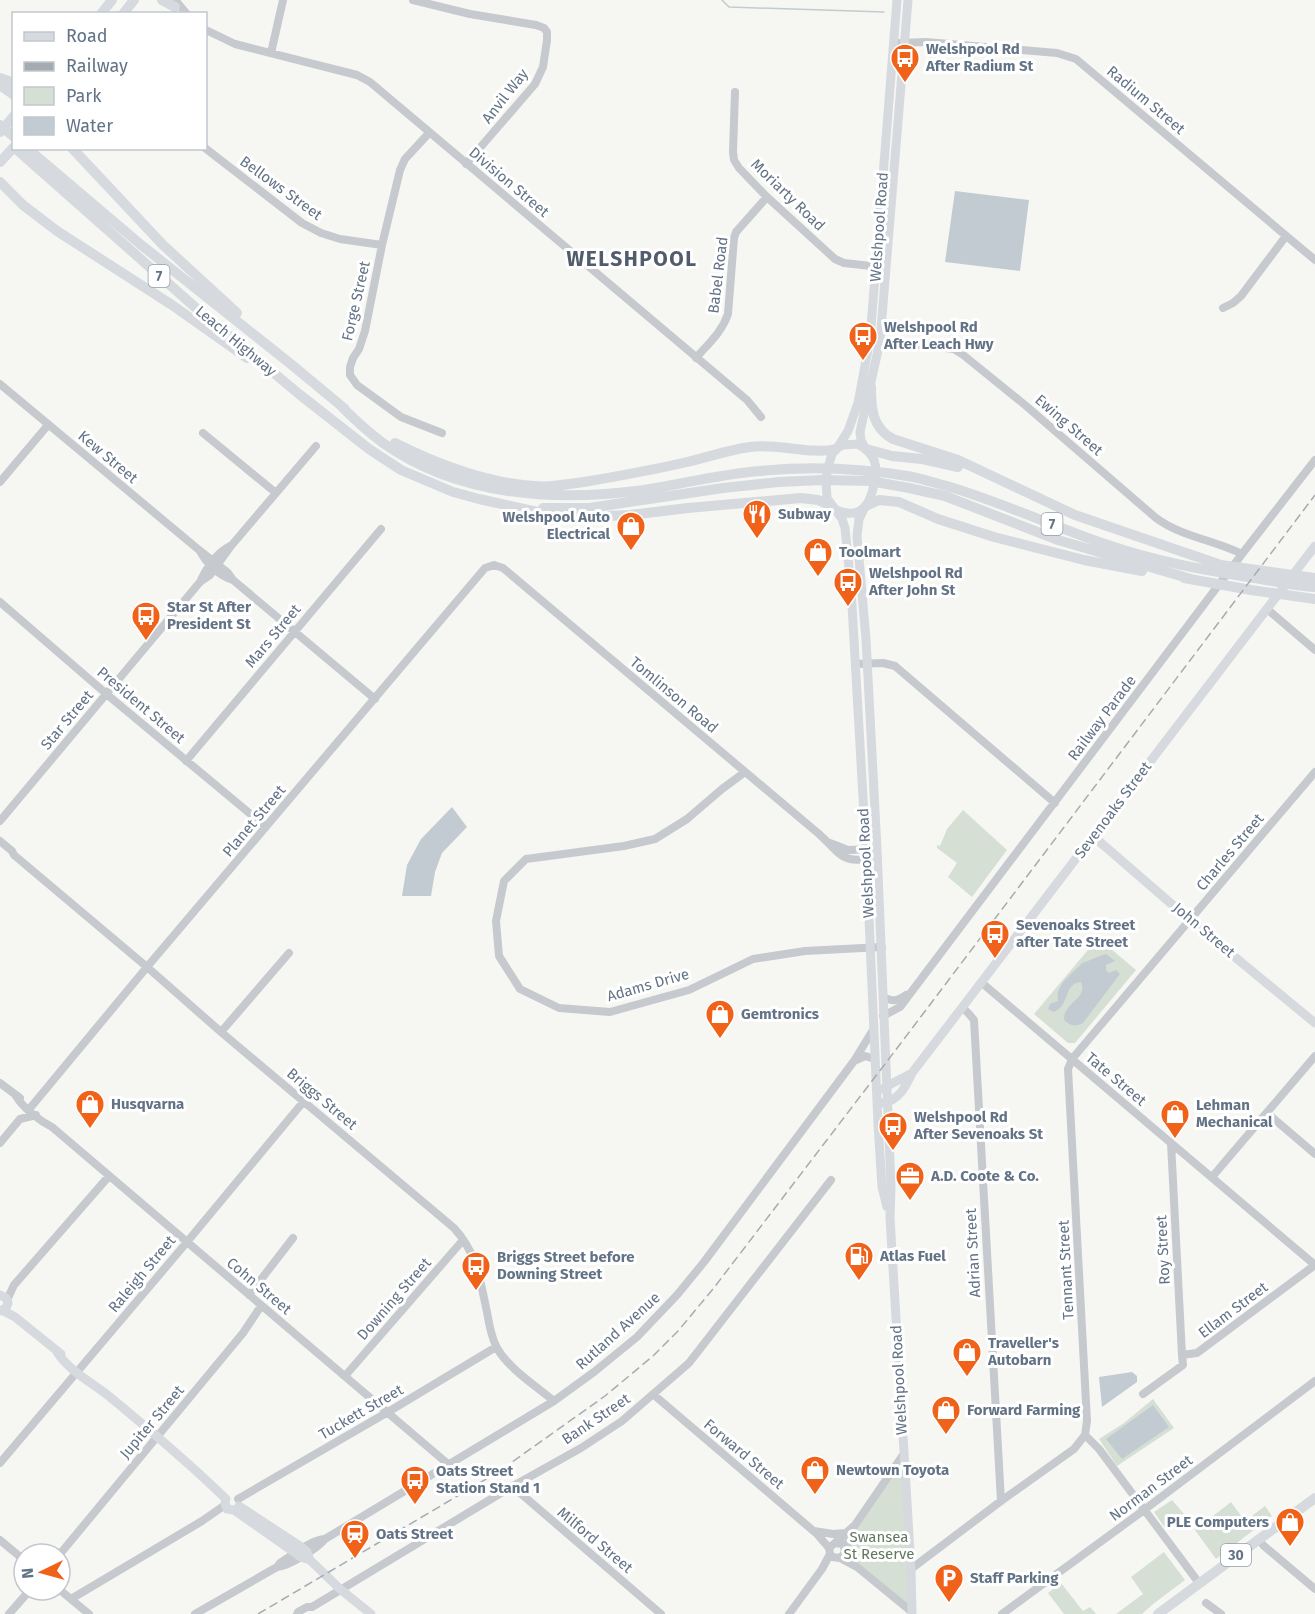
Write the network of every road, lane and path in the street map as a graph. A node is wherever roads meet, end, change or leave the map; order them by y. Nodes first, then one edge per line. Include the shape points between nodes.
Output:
1 (112, 0) edge
2 (134, 0) edge
3 (162, 0) edge
4 (283, 0) edge
5 (412, 0) edge
6 (897, 0) edge
7 (908, 0) edge
8 (178, 7) edge
9 (102, 12) edge
10 (125, 12) edge
11 (207, 30) edge
12 (894, 39) junction
13 (905, 40) junction
14 (271, 53) junction
15 (735, 92) dead end
16 (12, 118) edge
17 (0, 125) edge
18 (429, 133) junction
19 (0, 134) edge
20 (12, 135) edge
21 (18, 150) edge
22 (21, 150) edge
23 (21, 150) edge
24 (74, 150) edge
25 (207, 150) edge
26 (2, 159) edge
27 (466, 164) junction
28 (0, 182) edge
29 (0, 194) edge
30 (767, 197) junction
31 (23, 204) junction
32 (1286, 236) junction
33 (382, 245) junction
34 (1315, 260) edge
35 (876, 267) junction
36 (887, 268) junction
37 (886, 283) junction
38 (873, 303) junction
39 (1223, 308) dead end
40 (870, 339) junction
41 (880, 341) junction
42 (696, 358) junction
43 (292, 365) junction
44 (0, 384) edge
45 (871, 387) junction
46 (298, 394) junction
47 (340, 406) junction
48 (761, 417) dead end
49 (48, 424) junction
50 (203, 433) dead end
51 (442, 433) dead end
52 (316, 446) dead end
53 (837, 448) junction
54 (866, 449) junction
55 (1315, 460) edge
56 (888, 479) junction
57 (0, 482) edge
58 (276, 493) junction
59 (1031, 495) junction
60 (479, 499) junction
61 (865, 507) junction
62 (835, 508) junction
63 (381, 529) dead end
64 (1315, 546) edge
65 (1242, 554) junction
66 (214, 565) junction
67 (503, 568) joint
68 (1219, 569) junction
69 (1191, 579) junction
70 (1315, 580) edge
71 (1315, 599) edge
72 (0, 602) edge
73 (1267, 609) junction
74 (295, 631) junction
75 (1315, 650) edge
76 (855, 664) junction
77 (867, 664) junction
78 (107, 694) junction
79 (375, 699) junction
80 (186, 761) junction
81 (745, 772) junction
82 (1315, 772) edge
83 (1055, 803) junction
84 (0, 821) edge
85 (266, 827) junction
86 (1093, 836) junction
87 (0, 841) edge
88 (0, 846) edge
89 (878, 854) junction
90 (14, 855) junction
91 (866, 855) junction
92 (1190, 920) junction
93 (882, 947) junction
94 (870, 948) junction
95 (289, 953) dead end
96 (147, 967) junction
97 (982, 983) junction
98 (910, 993) junction
99 (883, 998) junction
100 (963, 1008) junction
101 (883, 1016) junction
102 (1315, 1023) edge
103 (873, 1030) junction
104 (221, 1032) junction
105 (1315, 1056) edge
106 (875, 1059) junction
107 (1072, 1059) junction
108 (854, 1061) junction
109 (912, 1073) junction
110 (0, 1083) edge
111 (886, 1085) junction
112 (18, 1099) junction
113 (304, 1101) junction
114 (880, 1101) junction
115 (31, 1107) junction
116 (1267, 1113) junction
117 (36, 1115) junction
118 (20, 1119) junction
119 (52, 1128) junction
120 (0, 1143) edge
121 (1171, 1143) junction
122 (1315, 1154) edge
123 (109, 1176) junction
124 (1212, 1178) junction
125 (831, 1180) dead end
126 (293, 1238) dead end
127 (463, 1240) junction
128 (187, 1242) junction
129 (1315, 1265) edge
130 (249, 1295) junction
131 (3, 1303) edge
132 (261, 1306) junction
133 (496, 1347) junction
134 (1182, 1355) junction
135 (78, 1370) junction
136 (345, 1376) junction
137 (1315, 1382) edge
138 (1143, 1394) dead end
139 (654, 1395) junction
140 (554, 1401) junction
141 (388, 1412) junction
142 (1085, 1435) junction
143 (157, 1437) junction
144 (903, 1455) junction
145 (0, 1463) edge
146 (448, 1464) junction
147 (512, 1486) junction
148 (1315, 1498) edge
149 (1001, 1501) junction
150 (232, 1504) junction
151 (1144, 1510) junction
152 (855, 1525) junction
153 (816, 1533) junction
154 (846, 1533) junction
155 (1258, 1539) junction
156 (0, 1540) edge
157 (70, 1542) edge
158 (12, 1550) edge
159 (837, 1551) junction
160 (303, 1554) junction
161 (911, 1569) junction
162 (1199, 1583) junction
163 (340, 1589) junction
164 (1315, 1589) edge
165 (72, 1598) edge
166 (72, 1600) edge
167 (20, 1602) edge
168 (1206, 1604) dead end
169 (312, 1607) junction
170 (912, 1613) edge
171 (9, 1614) edge
172 (89, 1614) edge
173 (195, 1614) edge
174 (297, 1614) edge
175 (305, 1614) edge
176 (371, 1614) edge
177 (661, 1614) edge
178 (789, 1614) edge
179 (1002, 1614) edge
180 (1158, 1614) edge
181 (1221, 1614) edge

1 - 9 highway
2 - 10 highway
3 - 8 highway
4 - 14 street
5 - 27 street, Anvil Way via 536,25 547,33 543,66 535,84
6 - 12 main road, Welshpool Road
7 - 13 main road, Welshpool Road
11 - 14 street, Division Street via 235,44
12 - 13 street, Radium Street
12 - 35 main road, Welshpool Road
13 - 32 street, Radium Street via 1057,53 1076,59
13 - 36 main road, Welshpool Road
14 - 18 street, Division Street via 364,78
15 - 30 street, Moriarty Road via 734,160
16 - 19 highway
17 - 20 highway
18 - 27 street, Division Street
18 - 33 street, Forge Street via 400,170
21 - 26 highway
22 - 43 highway, Leach Highway / 7
23 - 46 highway, Leach Highway / 7
24 - 43 highway via 163,245
25 - 33 street, Bellows Street via 302,223 340,239
27 - 42 street, Division Street
28 - 31 highway
29 - 31 highway
30 - 35 street, Moriarty Road via 839,262
30 - 42 street, Babel Road via 736,232 728,314
31 - 46 highway
32 - 34 street, Radium Street
32 - 39 street via 1240,296
33 - 51 street, Forge Street via 364,331 350,375 357,386 401,417
35 - 36 street, Moriarty Road
35 - 38 main road, Welshpool Road
36 - 37 main road, Welshpool Road
37 - 38 main road via 879,286
37 - 41 main road, Welshpool Road
38 - 40 main road, Welshpool Road
40 - 41 street, Ewing Street
40 - 53 main road, Welshpool Road via 858,403
41 - 45 main road, Welshpool Road
41 - 65 street, Ewing Street via 954,349 1156,518 1185,534
42 - 48 street, Division Street via 747,400
43 - 47 highway, Leach Highway / 7
44 - 49 street, Kew Street
45 - 54 main road, Welshpool Road via 860,432
45 - 59 highway, 7 via 875,421 888,436 958,460
46 - 60 highway, Leach Highway / 7 via 401,470
47 - 53 highway, 7 via 396,443 432,460 495,480 536,487 619,476 751,447 825,451
47 - 56 highway, 7 via 385,444 412,460 447,476 522,493 610,493 799,468 850,469
49 - 57 street
49 - 66 street, Kew Street
50 - 58 street
52 - 58 street, Star Street
53 - 54 main road via 856,444
53 - 62 main road via 826,480 826,495
54 - 59 highway via 948,464
54 - 61 main road via 874,460 875,473
55 - 65 street, Railway Parade
56 - 60 highway, 7 via 723,488 589,508 531,507
56 - 68 highway, 7 via 911,477 968,492 1134,554 1167,563
56 - 69 highway, 7 via 945,496 1058,540
58 - 66 street, Star Street
59 - 68 highway
60 - 62 highway, 7 via 578,517 801,498
61 - 62 main road via 850,513
61 - 69 highway, 7 via 879,500 899,502 965,528 1072,557
61 - 77 main road, Welshpool Road via 857,536
62 - 76 main road, Welshpool Road via 845,528
63 - 74 street, Mars Street
64 - 73 main road, Sevenoaks Street
65 - 83 street, Railway Parade
66 - 74 street, Kew Street
66 - 78 street, Star Street via 210,575
67 - 79 street, Planet Street via 485,568
67 - 81 street, Tomlinson Road
68 - 70 highway, 7
69 - 71 highway, 7
72 - 78 street, President Street
73 - 75 street
73 - 86 main road, Sevenoaks Street
74 - 79 street, Kew Street
74 - 80 street, Mars Street
76 - 77 street
76 - 91 main road, Welshpool Road
77 - 83 street via 896,666
77 - 89 main road, Welshpool Road
78 - 80 street, President Street
78 - 84 street, Star Street
79 - 85 street, Planet Street
80 - 85 street, President Street
81 - 91 street, Tomlinson Road via 836,852 851,860
81 - 94 street, Adams Drive via 687,819 655,839 526,859 504,881 496,921 499,956 520,989 559,1008 610,1012 689,990 753,959 806,951
82 - 92 street, Charles Street
83 - 98 street, Railway Parade
85 - 96 street, Planet Street
86 - 92 main road, John Street
86 - 97 main road, Sevenoaks Street
87 - 90 street, Briggs Street
88 - 90 street, Briggs Street
89 - 91 street, Tomlinson Road
89 - 93 main road, Welshpool Road
90 - 96 street, Briggs Street
91 - 94 main road, Welshpool Road
92 - 102 main road, John Street
92 - 107 street, Charles Street
93 - 94 street, Adams Drive
93 - 99 main road, Welshpool Road
94 - 103 main road, Welshpool Road
95 - 104 street
96 - 104 street, Briggs Street
96 - 115 street, Planet Street
97 - 100 main road, Sevenoaks Street
97 - 107 street, Tate Street
98 - 99 street via 898,1000
98 - 101 street, Railway Parade via 897,1010
99 - 101 main road, Welshpool Road
100 - 109 main road, Sevenoaks Street
100 - 149 street, Adrian Street via 974,1020
101 - 111 main road, Welshpool Road
103 - 106 main road, Welshpool Road
103 - 108 street, Rutland Avenue
104 - 113 street, Briggs Street
105 - 116 street
106 - 108 street via 866,1056
106 - 114 main road, Welshpool Road
107 - 121 street, Tate Street
107 - 142 street, Tennant Street via 1068,1070 1088,1421
108 - 140 street, Rutland Avenue via 677,1295 628,1344
109 - 111 main road, Sevenoaks Street
109 - 114 main road, Sevenoaks Street via 896,1099
110 - 112 street, Cohn Street
111 - 114 main road, Welshpool Road
112 - 115 street, Cohn Street
112 - 117 street, Cohn Street
112 - 118 street
113 - 127 street, Briggs Street via 454,1228
113 - 128 street, Raleigh Street
114 - 144 main road, Welshpool Road via 891,1186
115 - 119 street, Cohn Street
116 - 122 street
116 - 124 street
117 - 118 street
117 - 119 street, Cohn Street
118 - 120 street
119 - 123 street, Cohn Street
121 - 124 street, Tate Street
121 - 134 street, Roy Street
123 - 128 street, Cohn Street
123 - 131 street via 14,1285
124 - 129 street, Tate Street
125 - 139 street, Bank Street via 699,1352
126 - 130 street
127 - 133 street, Briggs Street via 474,1258
127 - 136 street, Downing Street
128 - 130 street, Cohn Street
128 - 135 street, Raleigh Street
129 - 134 street, Ellam Street via 1197,1353
130 - 132 street, Cohn Street
131 - 135 main road
132 - 136 street, Cohn Street
132 - 143 street, Jupiter Street
133 - 140 street, Briggs Street
133 - 141 street, Tuckett Street
134 - 138 street via 1183,1365
135 - 143 main road
135 - 145 street, Raleigh Street
136 - 141 street, Cohn Street
137 - 151 street, Norman Street
139 - 147 street, Bank Street via 610,1430
139 - 153 street, Forward Street
140 - 146 street, Rutland Avenue
141 - 146 street, Cohn Street
141 - 150 street, Tuckett Street
142 - 149 street via 1074,1449
142 - 151 street
143 - 150 main road
143 - 157 street, Jupiter Street
144 - 152 street
144 - 161 main road, Welshpool Road
146 - 160 street, Rutland Avenue via 325,1539 319,1539
147 - 163 street, Bank Street
147 - 177 street, Milford Street
148 - 155 highway, 30
149 - 161 street
150 - 160 main road
150 - 165 street, Tuckett Street
151 - 162 street
151 - 179 street, Norman Street
152 - 154 street
152 - 159 street
153 - 154 street
153 - 159 street, Forward Street
154 - 159 street
155 - 162 highway, 30
155 - 164 street
156 - 158 street
159 - 170 street
159 - 178 street
160 - 163 main road
160 - 173 street, Rutland Avenue via 280,1563
161 - 170 main road, Welshpool Road
162 - 180 highway, 30
163 - 169 street, Bank Street
163 - 176 main road
166 - 172 street
167 - 171 street
168 - 181 street
169 - 174 street, Bank Street
169 - 175 street, Bank Street

